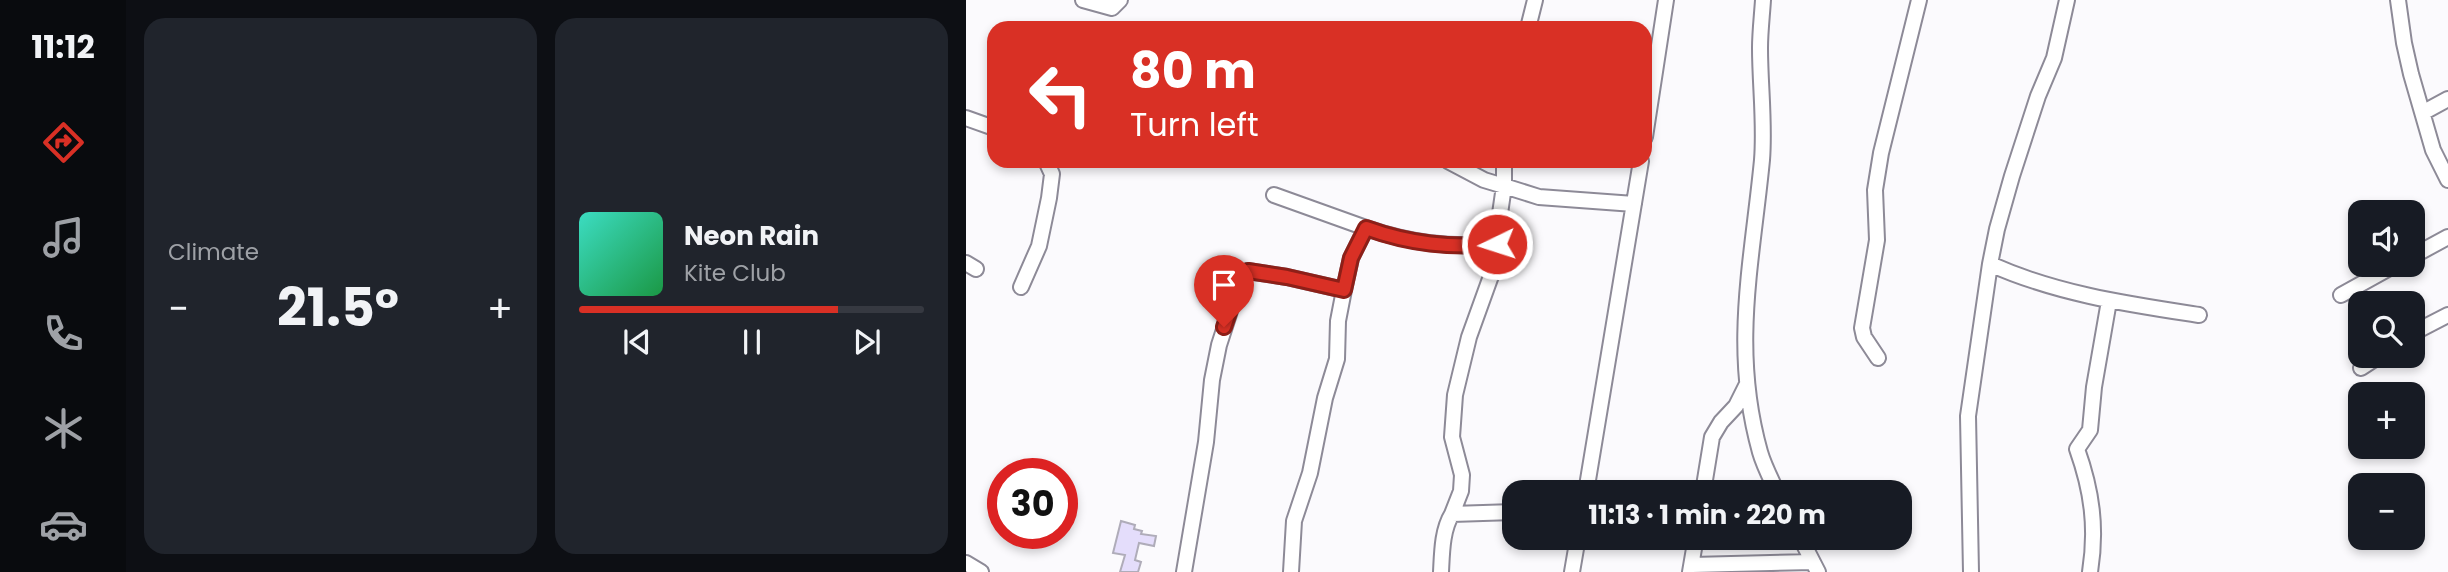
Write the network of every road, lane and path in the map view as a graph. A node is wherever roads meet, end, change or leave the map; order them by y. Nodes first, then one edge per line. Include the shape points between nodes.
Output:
1 (1083, 0) edge
2 (1121, 0) edge
3 (1535, 0) edge
4 (1666, 0) edge
5 (1763, 0) edge
6 (1919, 0) edge
7 (2067, 0) edge
8 (2402, 2) edge
9 (1530, 21) edge
10 (1652, 91) edge
11 (2448, 99) edge
12 (2424, 112) junction
13 (966, 118) edge
14 (987, 126) edge
15 (1049, 168) edge
16 (1461, 168) edge
17 (1504, 168) edge
18 (1640, 168) edge
19 (2448, 180) edge
20 (1504, 186) junction
21 (1274, 195) dead end
22 (1633, 204) junction
23 (1366, 228) junction
24 (2448, 237) edge
25 (1497, 244) junction
26 (2425, 249) edge
27 (1990, 264) junction
28 (2374, 277) edge
29 (1021, 287) dead end
30 (1344, 290) junction
31 (2341, 295) dead end
32 (2109, 301) junction
33 (2199, 315) dead end
34 (2448, 315) edge
35 (2425, 327) edge
36 (1878, 358) dead end
37 (1746, 386) junction
38 (1588, 480) edge
39 (1705, 480) edge
40 (1771, 480) edge
41 (1502, 512) edge
42 (1452, 514) junction
43 (1576, 550) edge
44 (1694, 550) edge
45 (1807, 550) edge
46 (966, 563) edge
47 (1816, 567) edge
48 (1691, 568) edge
49 (981, 572) edge
50 (1184, 572) edge
51 (1291, 572) edge
52 (1441, 572) edge
53 (1572, 572) edge
54 (1971, 572) edge
55 (2090, 572) edge

1 - 2 street via 1112,8
3 - 9 street
4 - 10 street
5 - 37 street via 1763,141 1747,280
6 - 36 street via 1875,190 1877,240 1862,328
7 - 27 street via 2054,58 2012,176
8 - 12 street via 2404,43
11 - 12 street
12 - 19 street
13 - 14 street
15 - 29 street via 1049,198 1039,246
16 - 20 street
17 - 20 street
18 - 22 street
20 - 22 street via 1539,197
20 - 25 street
21 - 23 street
22 - 38 street
23 - 25 street via 1430,245
23 - 30 street via 1351,258
24 - 26 street
25 - 42 street via 1455,395 1452,437 1462,475
27 - 32 street
27 - 54 street via 1968,416
28 - 31 street
30 - 50 street via 1266,273 1248,271 1241,277 1216,357
30 - 51 street via 1337,359 1308,483 1294,521
32 - 33 street
32 - 55 street via 2090,430 2077,449 2092,501
34 - 35 street
37 - 39 street via 1712,437
37 - 40 street via 1760,455
41 - 42 street
42 - 52 street via 1443,542
43 - 53 street
44 - 48 street
45 - 47 street
46 - 49 street
47 - 48 street

